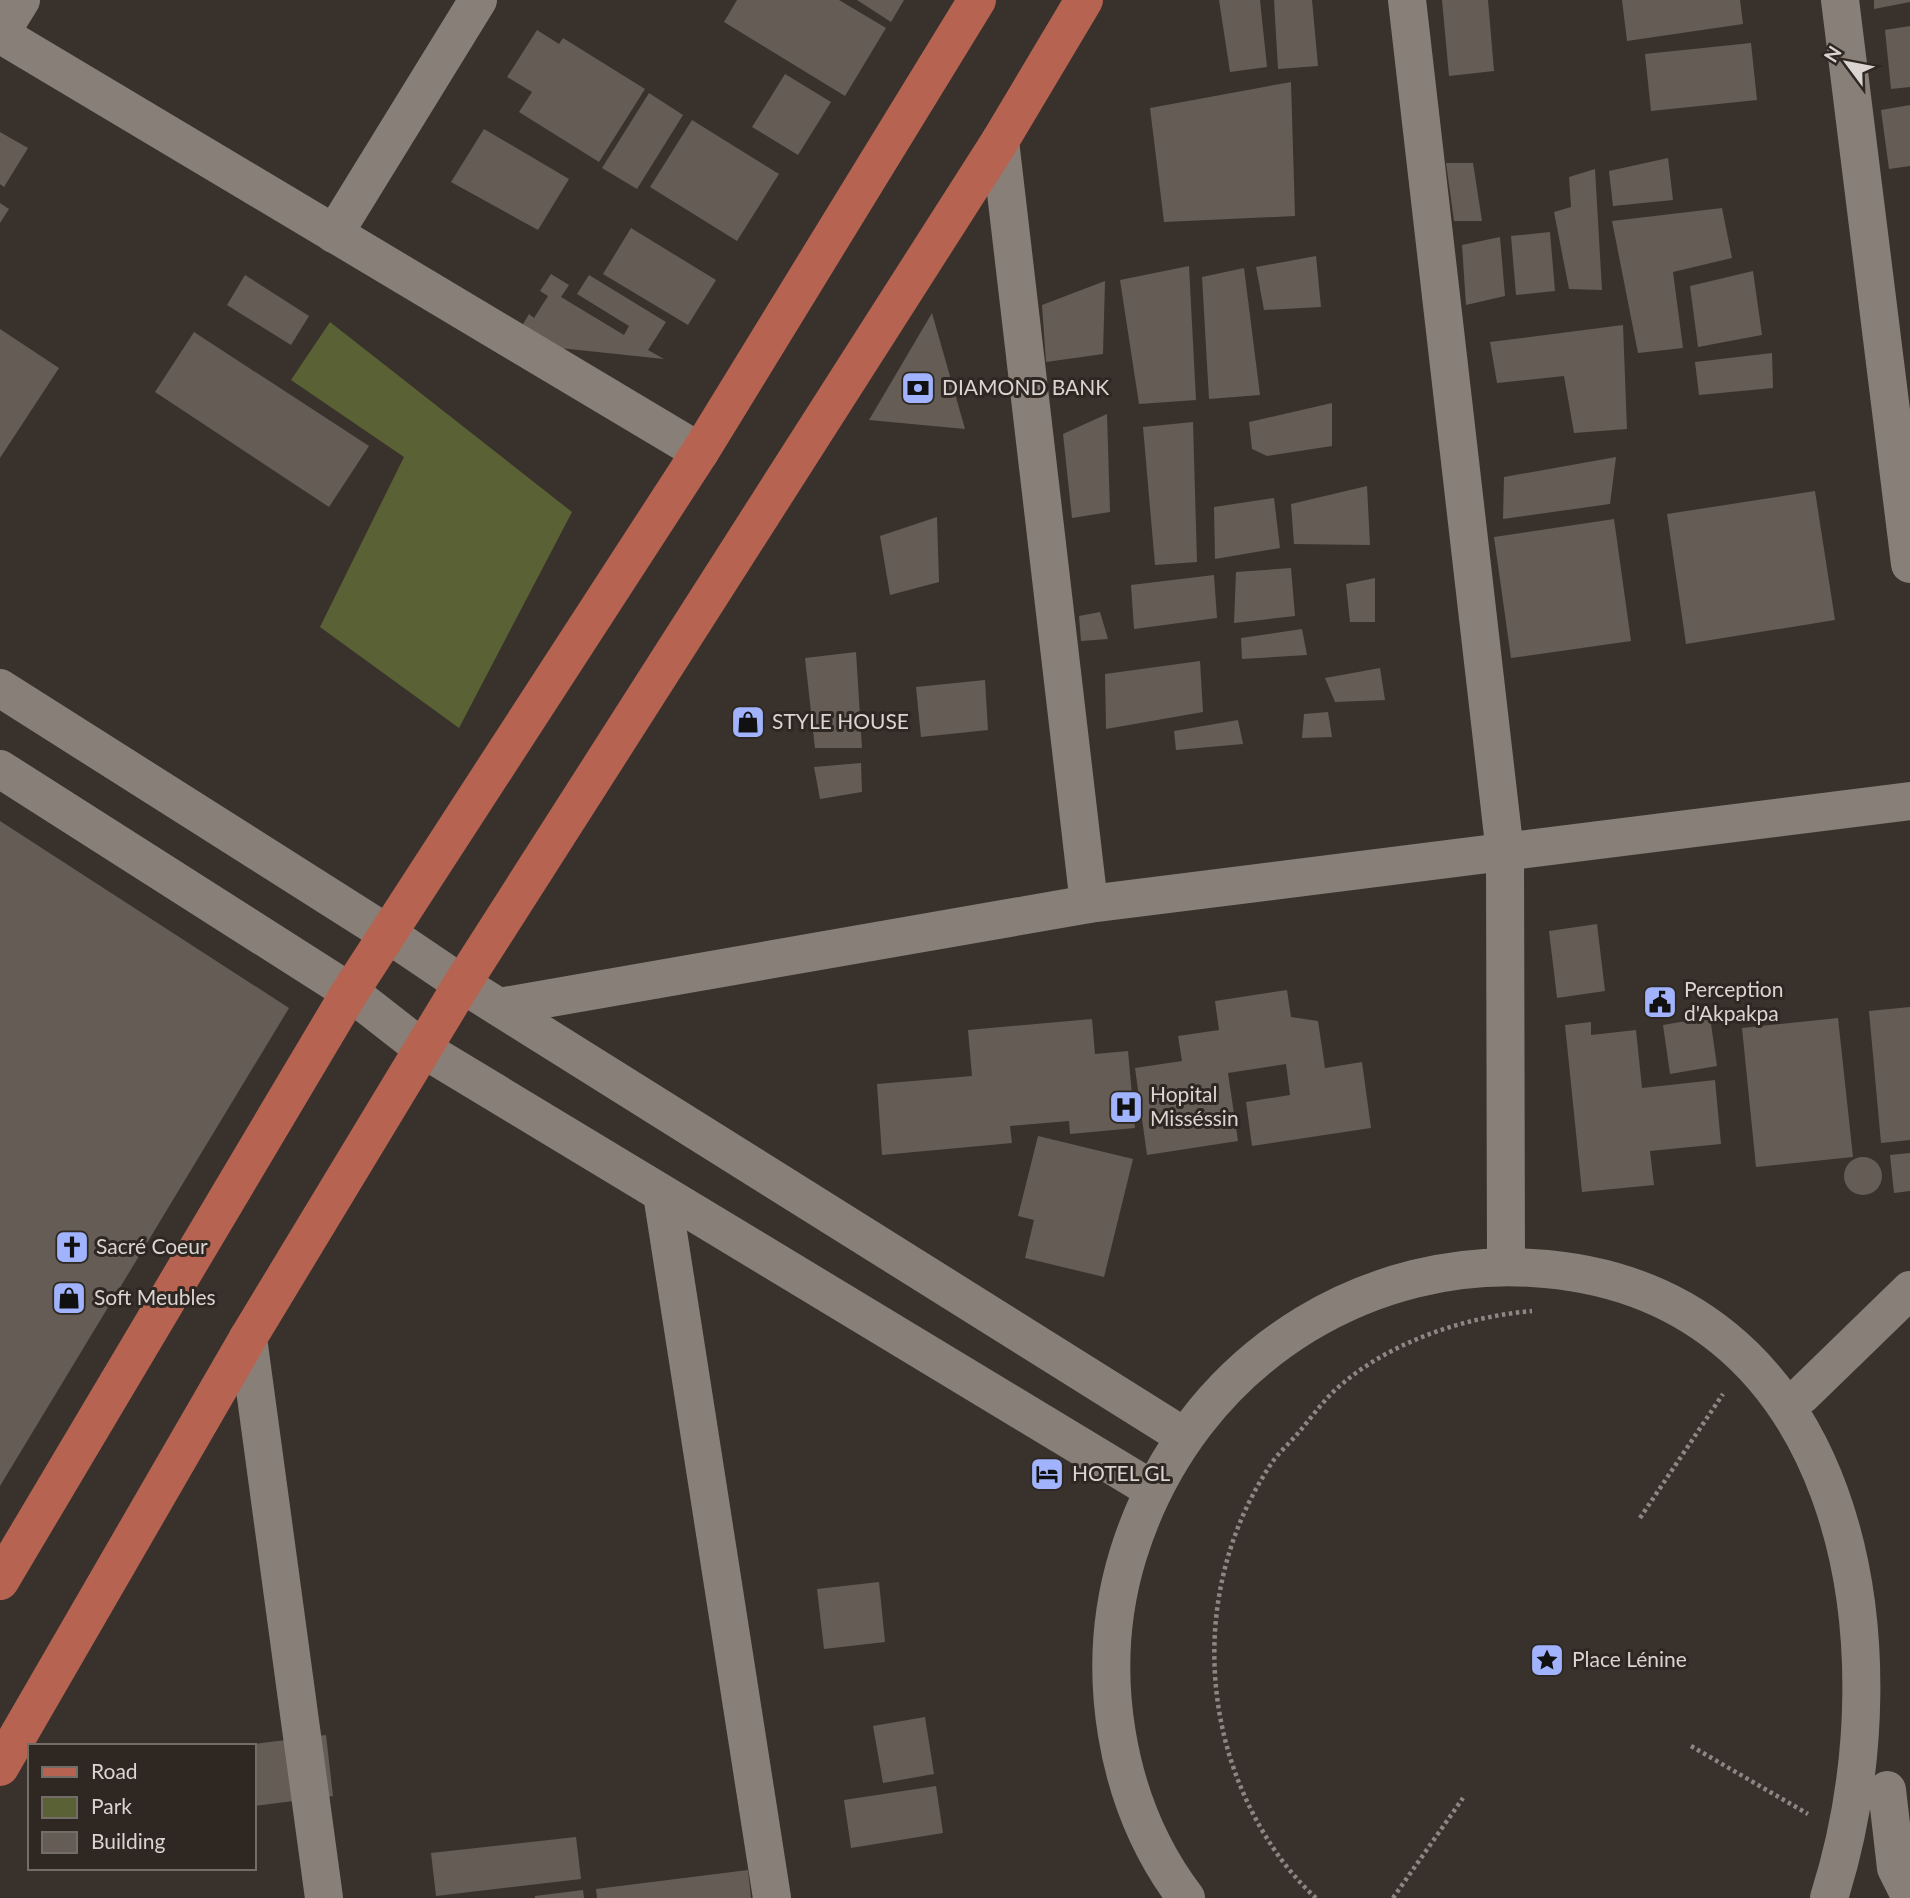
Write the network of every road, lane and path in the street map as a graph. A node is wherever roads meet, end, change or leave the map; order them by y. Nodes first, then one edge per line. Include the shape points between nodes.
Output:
1 (21, 0) edge
2 (478, 0) edge
3 (976, 0) edge
4 (1084, 0) edge
5 (1407, 0) edge
6 (1840, 0) edge
7 (0, 34) edge
8 (1000, 141) junction
9 (334, 234) junction
10 (701, 452) junction
11 (1910, 565) edge
12 (0, 688) edge
13 (0, 769) edge
14 (1910, 801) edge
15 (1505, 853) junction
16 (1089, 904) junction
17 (388, 934) junction
18 (462, 984) junction
19 (350, 992) junction
20 (499, 1007) junction
21 (423, 1049) junction
22 (662, 1194) junction
23 (1506, 1266) junction
24 (1910, 1290) edge
25 (1536, 1311) dead end
26 (248, 1338) junction
27 (1727, 1387) dead end
28 (1802, 1395) junction
29 (1185, 1437) junction
30 (1863, 1483) dead end
31 (1153, 1490) junction
32 (1640, 1518) dead end
33 (2, 1572) edge
34 (1691, 1746) dead end
35 (0, 1768) edge
36 (1463, 1798) dead end
37 (1819, 1820) dead end
38 (1910, 1896) edge
39 (324, 1898) edge
40 (772, 1898) edge
41 (1186, 1898) edge
42 (1316, 1898) edge
43 (1393, 1898) edge
44 (1829, 1898) edge

1 - 7 street
2 - 9 street
3 - 10 main road
4 - 8 main road
5 - 15 street
6 - 11 street
7 - 9 street
8 - 16 street
8 - 18 main road
9 - 10 street
10 - 17 main road
12 - 17 street
13 - 19 street
14 - 15 street
15 - 16 street
15 - 23 street
16 - 20 street
17 - 18 street
17 - 19 main road
18 - 20 street
18 - 21 main road
19 - 21 street
19 - 33 main road
20 - 29 street
21 - 22 street
21 - 26 main road
22 - 31 street
22 - 40 street
23 - 28 street via 1616,1280 1668,1298 1751,1349
23 - 29 street via 1430,1275 1322,1314 1258,1357 1203,1412
24 - 28 street
25 - 42 path via 1456,1324 1412,1341 1334,1392 1272,1462 1248,1502 1230,1546 1213,1637 1222,1730 1235,1775 1255,1817 1280,1857
26 - 35 main road
26 - 39 street
27 - 32 path
28 - 30 street via 1828,1426
29 - 31 street
31 - 41 street via 1122,1575 1115,1616 1112,1698 1141,1818
34 - 37 path
36 - 43 path
38 - 44 street via 1896,1868 1890,1771 1861,1847

